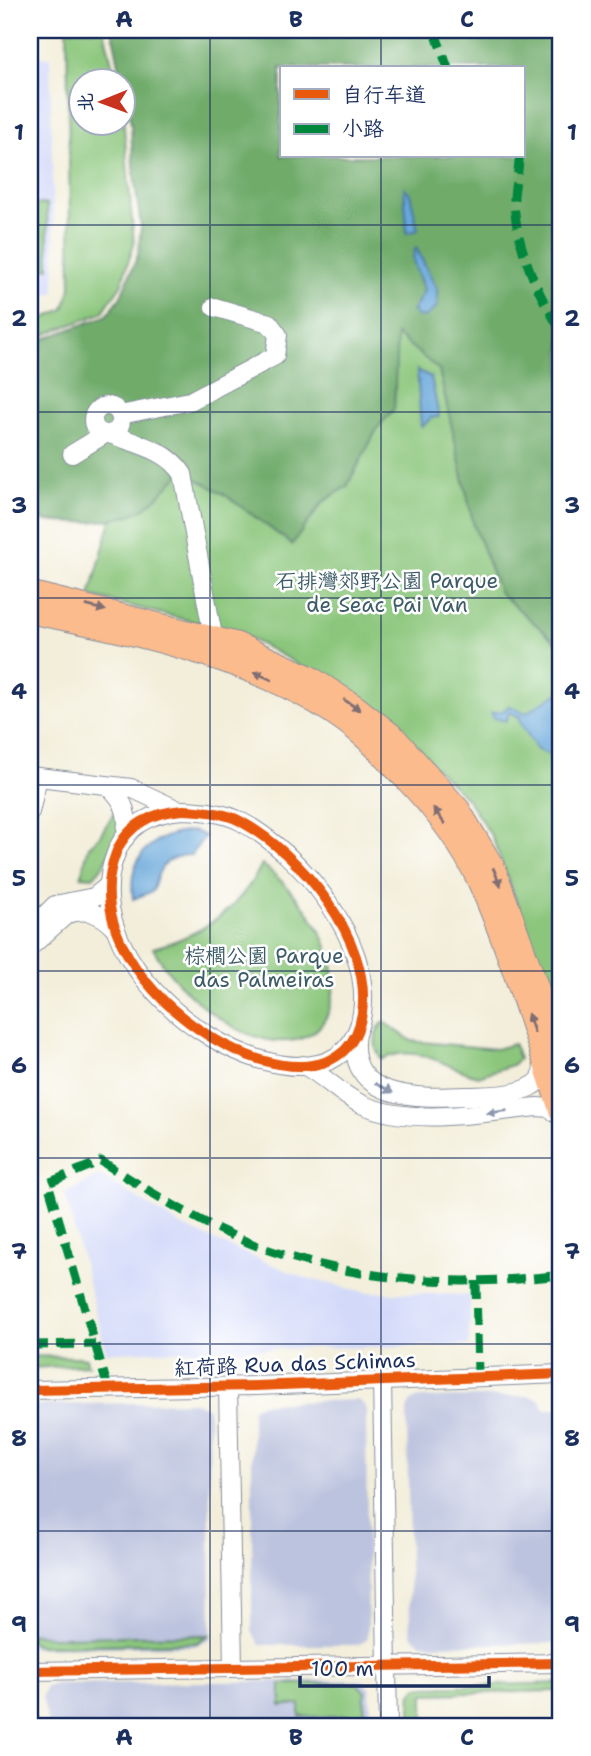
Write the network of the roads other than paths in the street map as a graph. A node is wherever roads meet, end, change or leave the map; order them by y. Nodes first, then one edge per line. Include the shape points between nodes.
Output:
1 (214, 307) dead end
2 (120, 415) junction
3 (107, 434) junction
4 (72, 454) dead end
5 (30, 593) edge
6 (30, 612) edge
7 (213, 636) junction
8 (34, 776) edge
9 (108, 786) junction
10 (183, 810) junction
11 (30, 812) edge
12 (125, 838) junction
13 (109, 885) junction
14 (114, 927) junction
15 (30, 930) edge
16 (30, 947) edge
17 (356, 1033) junction
18 (552, 1057) edge
19 (303, 1065) junction
20 (561, 1111) edge
21 (561, 1117) edge
22 (561, 1374) edge
23 (382, 1380) junction
24 (228, 1386) junction
25 (30, 1390) edge
26 (561, 1662) edge
27 (387, 1665) junction
28 (233, 1668) junction
29 (30, 1671) edge
30 (30, 1721) edge
31 (31, 1726) edge
32 (388, 1726) edge

1 - 2 street via 268,323 278,335 275,356 190,401
2 - 3 street via 118,429
2 - 3 street via 109,407 97,411 93,423
3 - 4 street
3 - 7 street via 164,454 183,474
5 -> 7 main road
18 -> 6 main road via 463,851 432,806 367,739 306,698 243,667
7 -> 18 main road via 309,677 356,707 394,737 438,783 494,869
8 - 9 street
8 - 11 street
9 - 10 street via 135,789 158,803
9 - 12 street via 125,805
10 - 12 street via 146,819
10 - 17 street via 229,817 250,827 325,897 345,927 359,965 363,1011
12 - 13 street via 113,862
13 - 14 street
13 - 15 street via 94,897 55,905
14 - 16 street via 101,915 75,912
14 - 19 street via 152,987 187,1021 249,1058
17 -> 18 street via 354,1051 363,1074 384,1090 408,1095 484,1096 522,1090 541,1079
17 - 19 street via 339,1054
18 - 20 main road
21 -> 19 street via 550,1108 537,1107 443,1115 385,1111 350,1098
22 - 23 street, 紅荷路 Rua das Schimas
23 - 24 street, 紅荷路 Rua das Schimas
23 - 27 street
24 - 25 street, 紅荷路 Rua das Schimas
24 - 28 street
26 - 27 street
27 - 28 street
27 - 32 street
28 - 29 street
30 - 31 street

